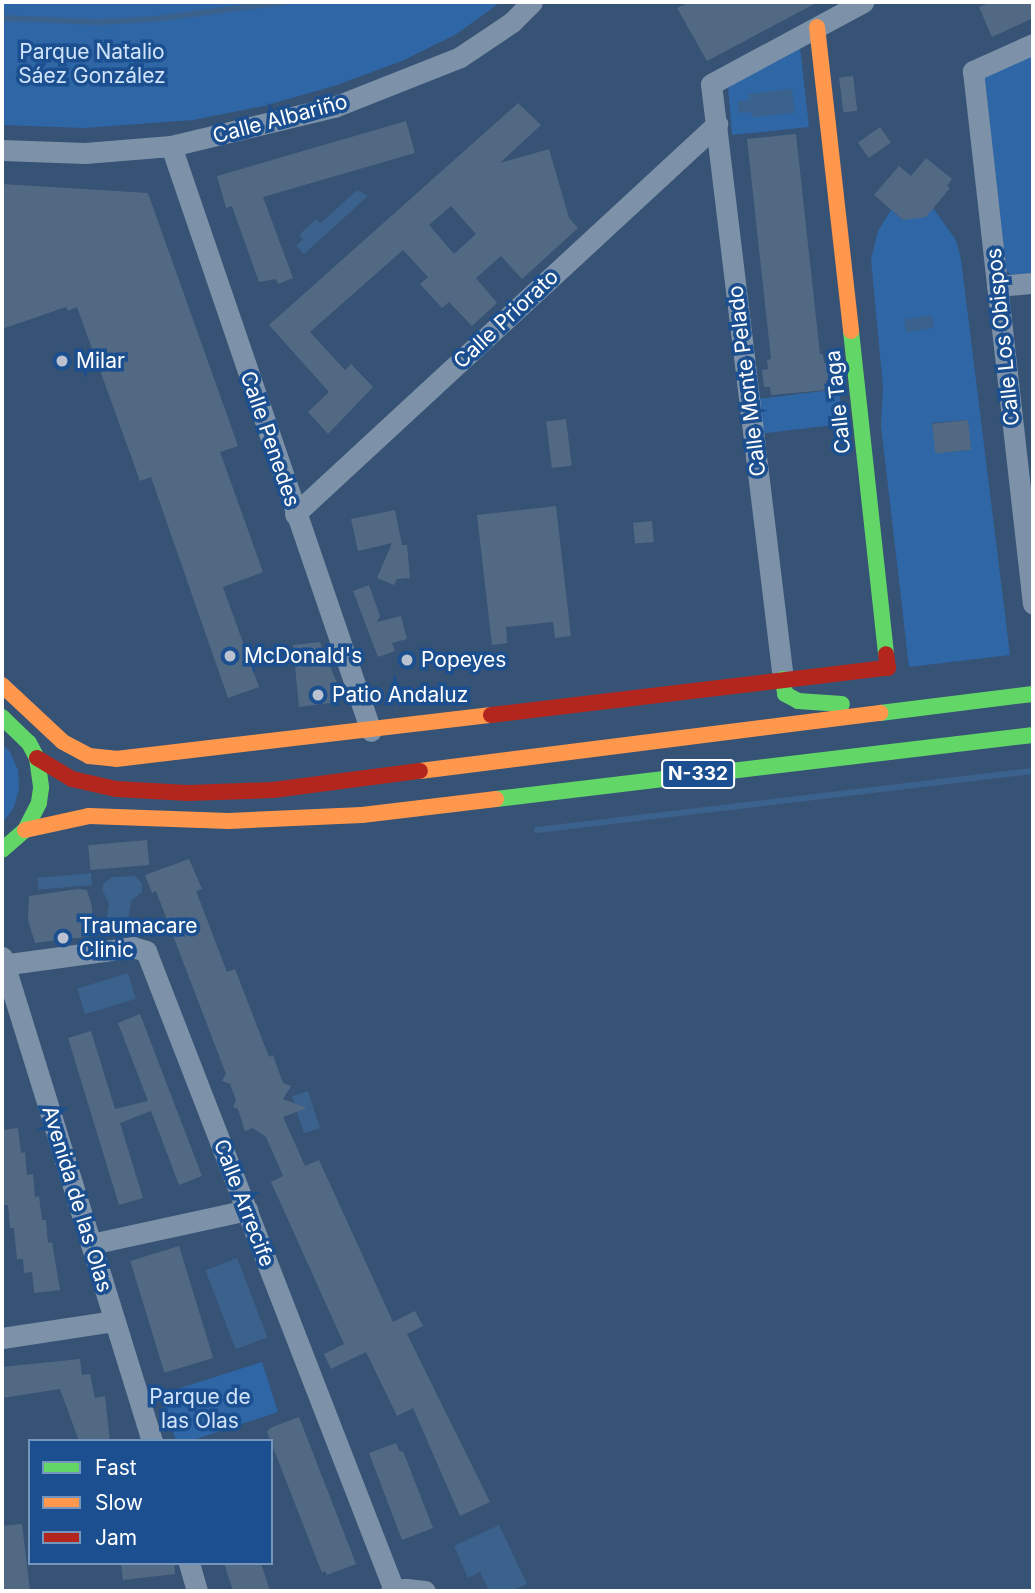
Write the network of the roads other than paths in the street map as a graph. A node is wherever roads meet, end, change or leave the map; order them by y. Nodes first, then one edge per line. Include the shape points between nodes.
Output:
1 (533, 2) edge
2 (863, 2) edge
3 (817, 27) junction
4 (1033, 44) edge
5 (717, 124) junction
6 (171, 146) junction
7 (2, 150) edge
8 (1033, 283) edge
9 (997, 286) junction
10 (295, 514) junction
11 (1033, 604) edge
12 (783, 680) junction
13 (2, 685) edge
14 (1033, 694) edge
15 (938, 707) junction
16 (2, 717) edge
17 (371, 731) junction
18 (1033, 735) edge
19 (37, 758) junction
20 (25, 830) junction
21 (3, 851) edge
22 (3, 963) edge
23 (247, 1210) junction
24 (91, 1244) junction
25 (115, 1321) junction
26 (2, 1338) edge
27 (151, 1439) edge
28 (190, 1565) edge
29 (197, 1591) edge
30 (393, 1591) edge
31 (425, 1591) edge

1 - 6 street, Calle Albariño via 484,44 428,73 334,107
2 - 3 street
3 - 5 street, Calle Monte Pelado via 712,83
3 - 12 main road, Calle Taga via 888,667
4 - 9 street, Calle Los Obispos via 972,71
5 - 10 street, Calle Priorato
5 - 12 street, Calle Monte Pelado
6 - 7 street, Calle Albariño via 85,153
6 - 10 street, Calle Penedes
8 - 9 street
9 - 11 street, Calle Los Obispos
10 - 17 street, Calle Penedes
12 - 15 main road via 785,694 798,701
12 - 17 main road
13 - 17 main road via 63,742 103,758
14 - 15 main road, N-332
15 - 19 main road, N-332 via 273,790 188,793 116,789 72,779
16 - 19 main road, N-332 via 19,730
18 - 20 main road, N-332 via 362,814 229,821 89,816
19 - 20 main road, N-332 via 40,795
20 - 21 main road, N-332
22 - 23 street, Calle Arrecife via 133,947 146,951
22 - 24 street, Avenida de las Olas
23 - 24 street
23 - 30 street, Calle Arrecife
24 - 25 street, Avenida de las Olas
25 - 26 street
25 - 27 street, Avenida de las Olas
28 - 29 street
30 - 31 street

